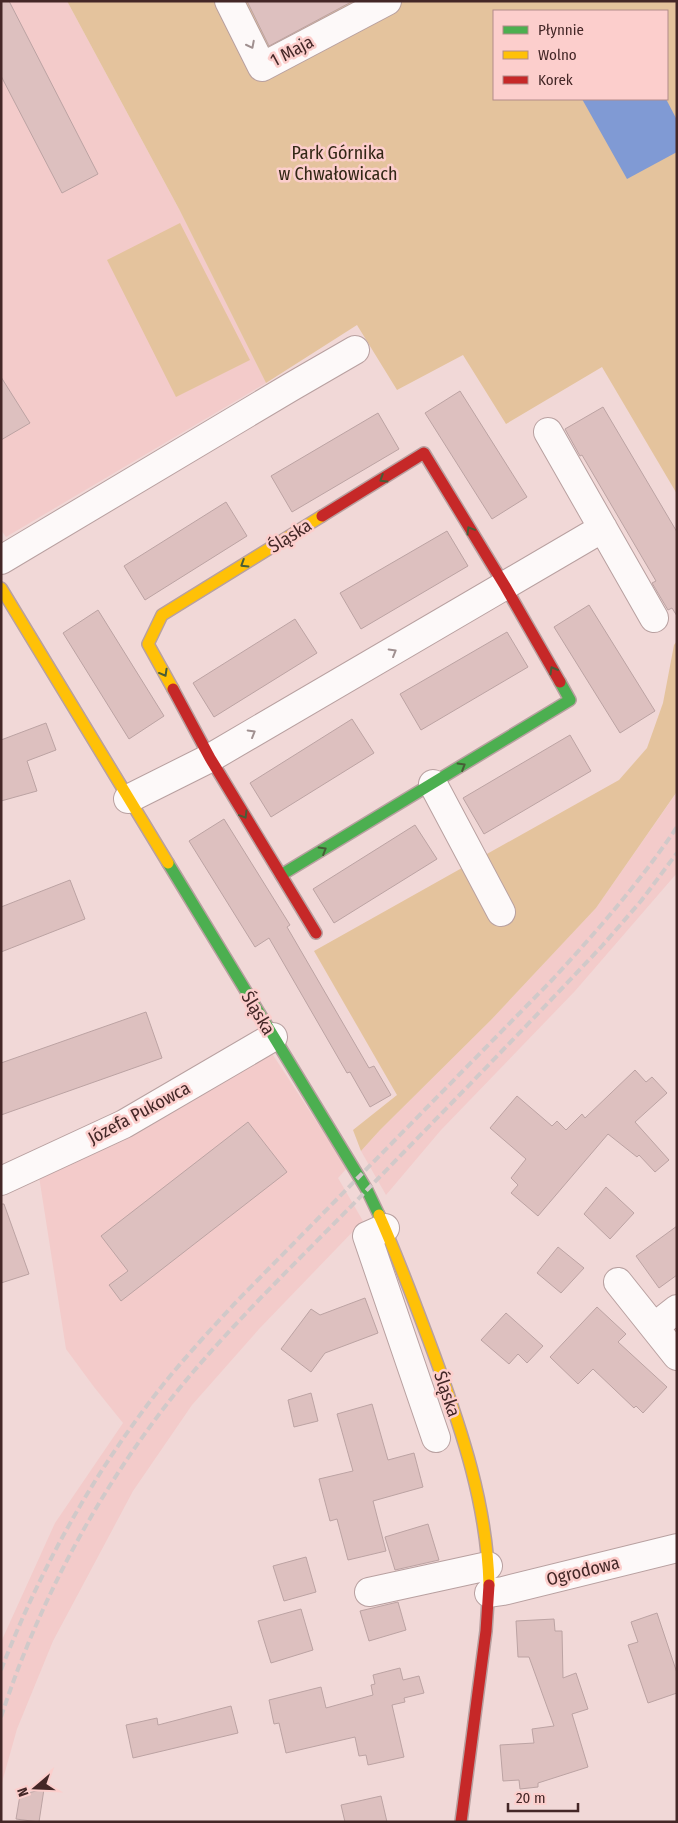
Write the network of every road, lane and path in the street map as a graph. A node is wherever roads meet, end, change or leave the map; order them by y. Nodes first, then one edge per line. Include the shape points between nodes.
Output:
1 (229, 1) edge
2 (387, 1) edge
3 (355, 350) dead end
4 (548, 432) dead end
5 (603, 528) junction
6 (1, 560) edge
7 (505, 586) junction
8 (1, 588) edge
9 (654, 618) dead end
10 (210, 758) junction
11 (433, 784) junction
12 (128, 799) junction
13 (281, 875) junction
14 (501, 912) dead end
15 (316, 933) dead end
16 (273, 1037) junction
17 (1, 1181) edge
18 (385, 1228) junction
19 (618, 1282) dead end
20 (677, 1309) edge
21 (654, 1327) junction
22 (677, 1356) edge
23 (436, 1438) dead end
24 (677, 1548) edge
25 (488, 1566) junction
26 (369, 1592) dead end
27 (489, 1593) junction
28 (461, 1822) edge

1 -> 2 street, 1 Maja via 262,67
3 - 6 street
4 - 5 street
5 - 7 street
5 - 9 street
10 -> 7 street
7 -> 10 street, Śląska via 424,453 162,615 148,644
11 -> 7 street, Śląska via 570,700
8 - 12 street, Śląska
10 - 12 street
10 -> 13 street, Śląska
13 -> 11 street, Śląska
11 - 14 street
12 - 16 street, Śląska
13 - 15 street, Śląska
16 - 17 street, Józefa Pukowca via 124,1124
16 - 18 street, Śląska via 367,1190
18 - 23 street, Śląska via 367,1236
18 - 25 street, Śląska via 416,1305 466,1450 484,1523
19 - 21 street
20 - 21 street
21 - 22 street
24 - 27 street, Ogrodowa
25 - 26 street
25 - 27 street, Śląska
27 - 28 street, Śląska

